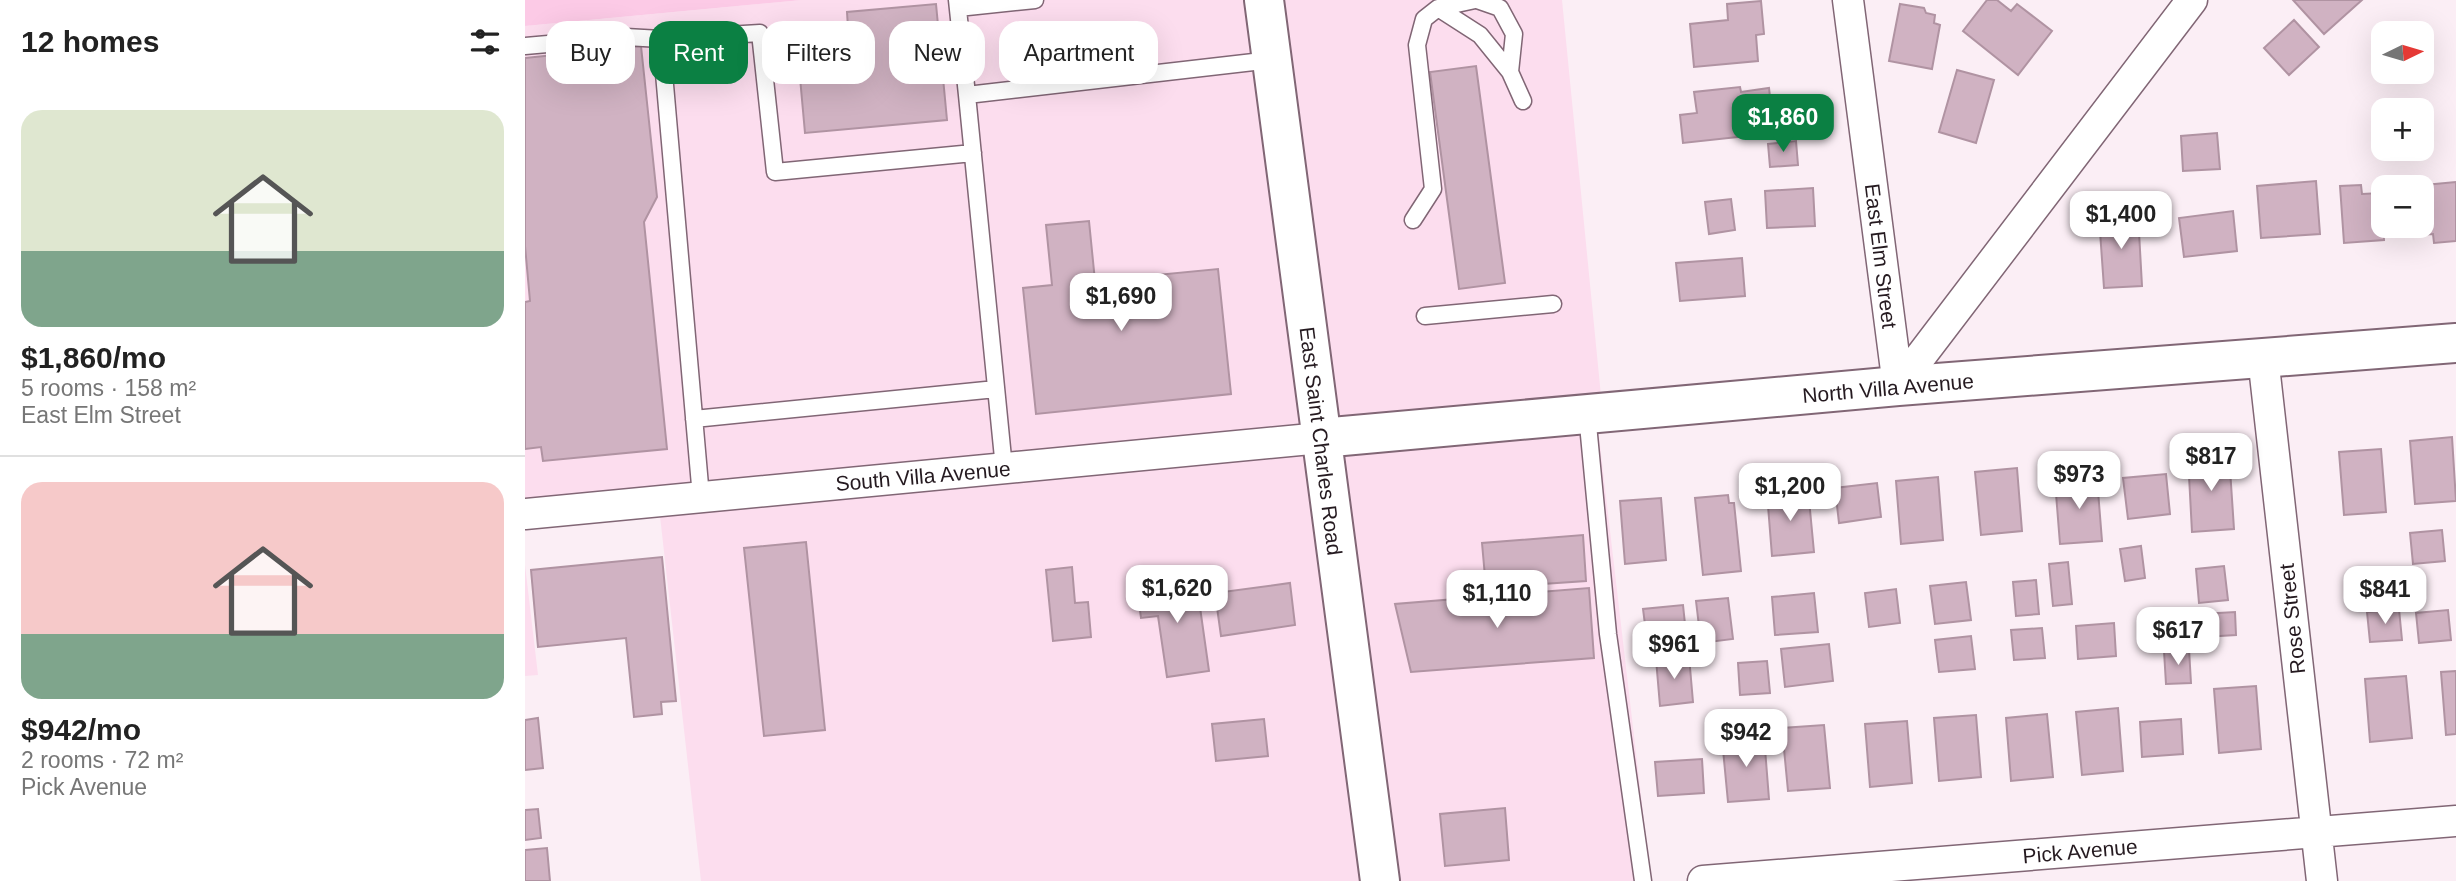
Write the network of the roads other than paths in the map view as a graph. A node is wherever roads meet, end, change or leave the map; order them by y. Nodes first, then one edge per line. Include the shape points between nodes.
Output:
1 (1035, 0) edge
2 (1264, 0) edge
3 (1476, 0) edge
4 (1849, 0) edge
5 (2192, 0) edge
6 (957, 4) edge
7 (1439, 8) junction
8 (748, 34) edge
9 (649, 38) edge
10 (525, 46) edge
11 (1271, 60) junction
12 (1510, 72) junction
13 (665, 84) edge
14 (967, 95) junction
15 (1523, 101) dead end
16 (973, 153) junction
17 (1413, 220) dead end
18 (1553, 304) dead end
19 (1426, 316) dead end
20 (2456, 343) edge
21 (2263, 357) junction
22 (1898, 386) junction
23 (996, 389) junction
24 (1587, 414) junction
25 (694, 419) junction
26 (1321, 438) junction
27 (1004, 468) junction
28 (701, 497) junction
29 (525, 514) edge
30 (2456, 821) edge
31 (2316, 832) junction
32 (1380, 881) edge
33 (1643, 881) edge
34 (1703, 881) edge
35 (2322, 881) edge

1 - 6 lane
2 - 11 street, East Saint Charles Road
3 - 7 lane
3 - 12 lane via 1500,8 1514,34
4 - 22 street, East Elm Street
5 - 22 street
6 - 14 lane
7 - 12 lane via 1480,35
7 - 17 lane via 1424,19 1417,45 1433,189
8 - 16 lane via 760,33 775,172
9 - 10 lane
11 - 14 lane
11 - 26 street, East Saint Charles Road
12 - 15 lane
13 - 25 lane
14 - 16 lane
16 - 23 lane
18 - 19 lane
20 - 21 street, North Villa Avenue
21 - 22 street, North Villa Avenue
21 - 31 street, Rose Street
22 - 24 street, North Villa Avenue
23 - 25 lane
23 - 27 lane
24 - 26 street, North Villa Avenue
24 - 33 lane via 1608,634
25 - 28 lane
26 - 27 street, South Villa Avenue
26 - 32 street, East Saint Charles Road
27 - 28 street, South Villa Avenue
28 - 29 street, South Villa Avenue
30 - 31 street, Pick Avenue
31 - 34 street, Pick Avenue
31 - 35 street, Rose Street

